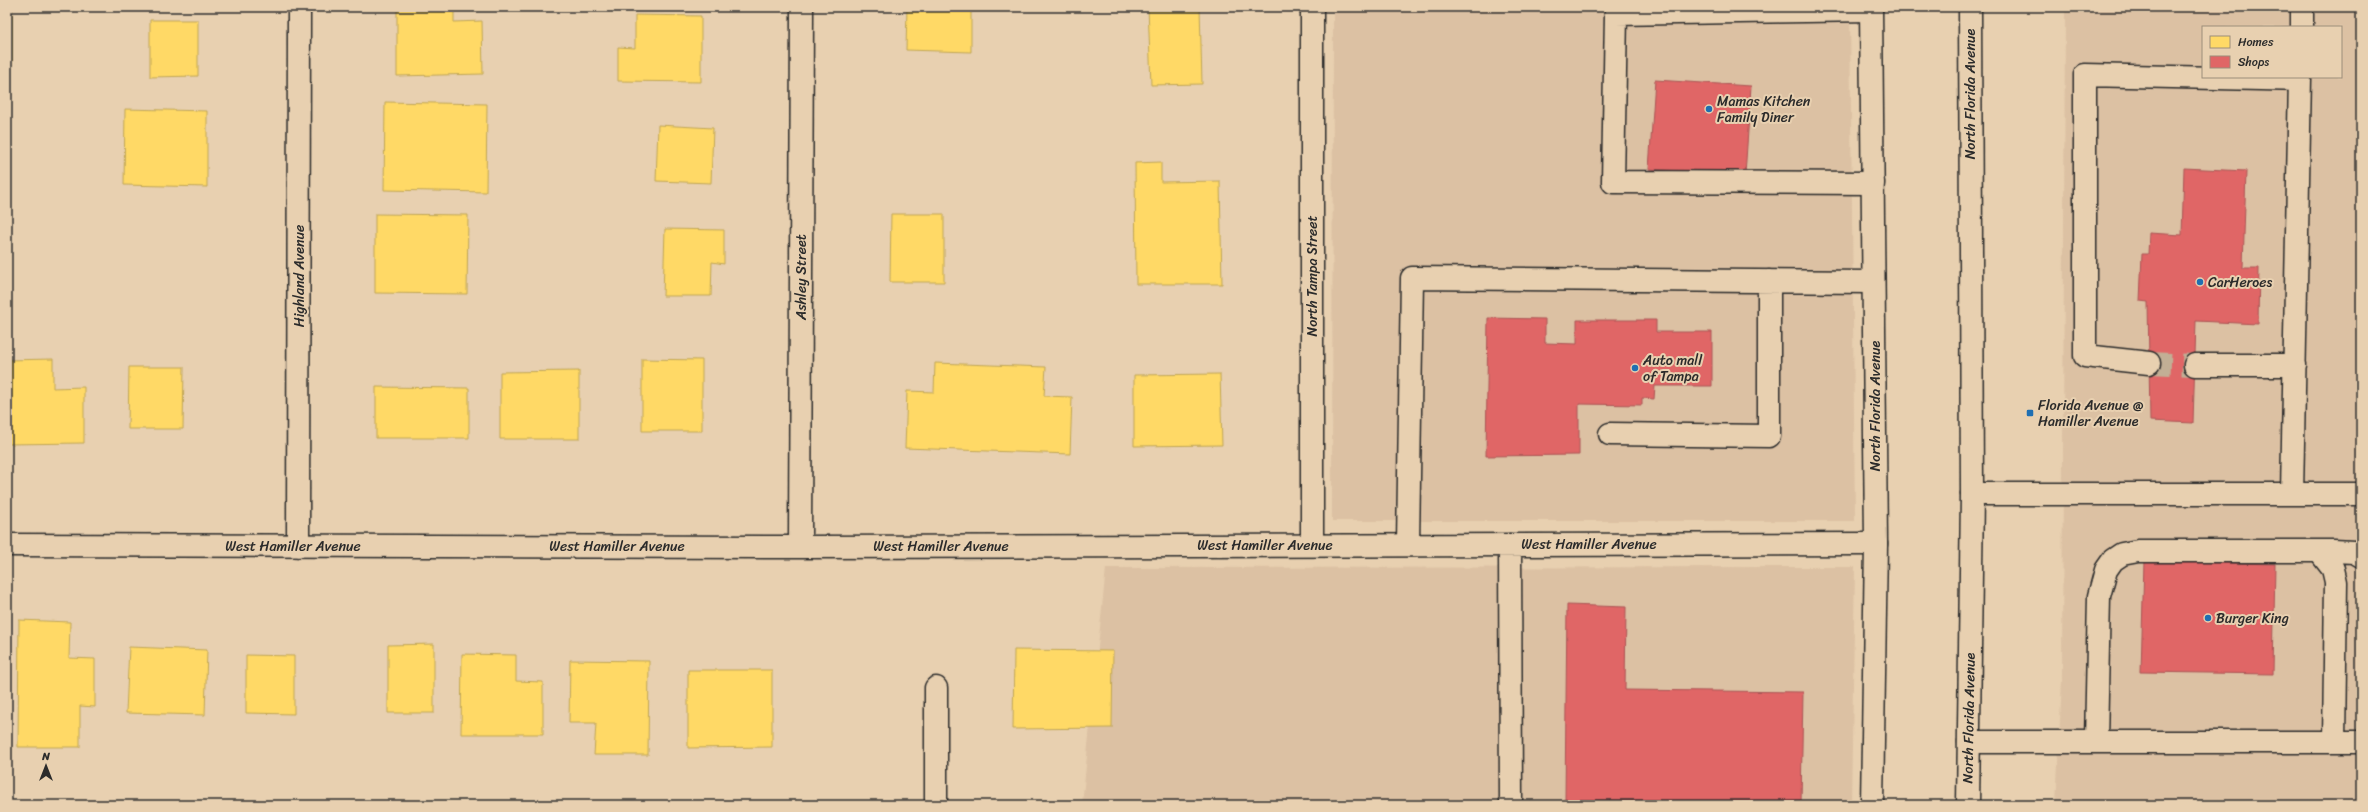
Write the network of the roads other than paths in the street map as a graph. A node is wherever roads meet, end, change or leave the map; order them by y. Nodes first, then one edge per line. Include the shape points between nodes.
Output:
1 (299, 7) edge
2 (802, 7) edge
3 (1312, 7) edge
4 (1970, 7) edge
5 (2302, 7) edge
6 (1871, 8) edge
7 (2302, 26) edge
8 (2202, 77) edge
9 (2300, 78) edge
10 (1873, 183) junction
11 (1769, 281) junction
12 (1873, 282) junction
13 (2149, 363) tunnel mouth
14 (2195, 365) tunnel mouth
15 (2295, 365) junction
16 (1610, 434) dead end
17 (1972, 494) junction
18 (2292, 494) junction
19 (2361, 494) edge
20 (1408, 544) junction
21 (1876, 544) junction
22 (7, 545) edge
23 (1312, 545) junction
24 (1510, 545) junction
25 (298, 546) junction
26 (800, 547) junction
27 (2319, 551) junction
28 (2361, 556) edge
29 (936, 688) dead end
30 (1969, 742) junction
31 (2096, 742) junction
32 (2334, 742) junction
33 (2361, 742) edge
34 (936, 805) edge
35 (1511, 805) edge
36 (1872, 805) edge
37 (1968, 805) edge

1 - 25 street, Highland Avenue
2 - 26 street, Ashley Street
3 - 23 street, North Tampa Street
4 - 17 street, North Florida Avenue
5 - 7 street
6 - 10 street, North Florida Avenue
6 - 10 street via 1616,14 1613,182
8 - 13 street via 2085,75 2085,356
9 - 15 street
10 - 12 street, North Florida Avenue
11 - 12 street
11 - 16 street via 1769,436
11 - 20 street via 1412,278
12 - 21 street, North Florida Avenue
14 - 15 street
15 - 18 street
17 - 18 street
17 - 30 street, North Florida Avenue
18 - 19 street
20 - 23 street, West Hamiller Avenue
20 - 24 street, West Hamiller Avenue
21 - 24 street, West Hamiller Avenue
21 - 36 street, North Florida Avenue
22 - 25 street, West Hamiller Avenue
23 - 26 street, West Hamiller Avenue
24 - 35 street
25 - 26 street, West Hamiller Avenue
27 - 28 street via 2354,552
27 - 31 street via 2145,550 2122,554 2113,560 2106,570 2099,596
27 - 32 street via 2333,569 2336,582
29 - 34 street
30 - 31 street
30 - 37 street, North Florida Avenue
31 - 32 street
32 - 33 street

